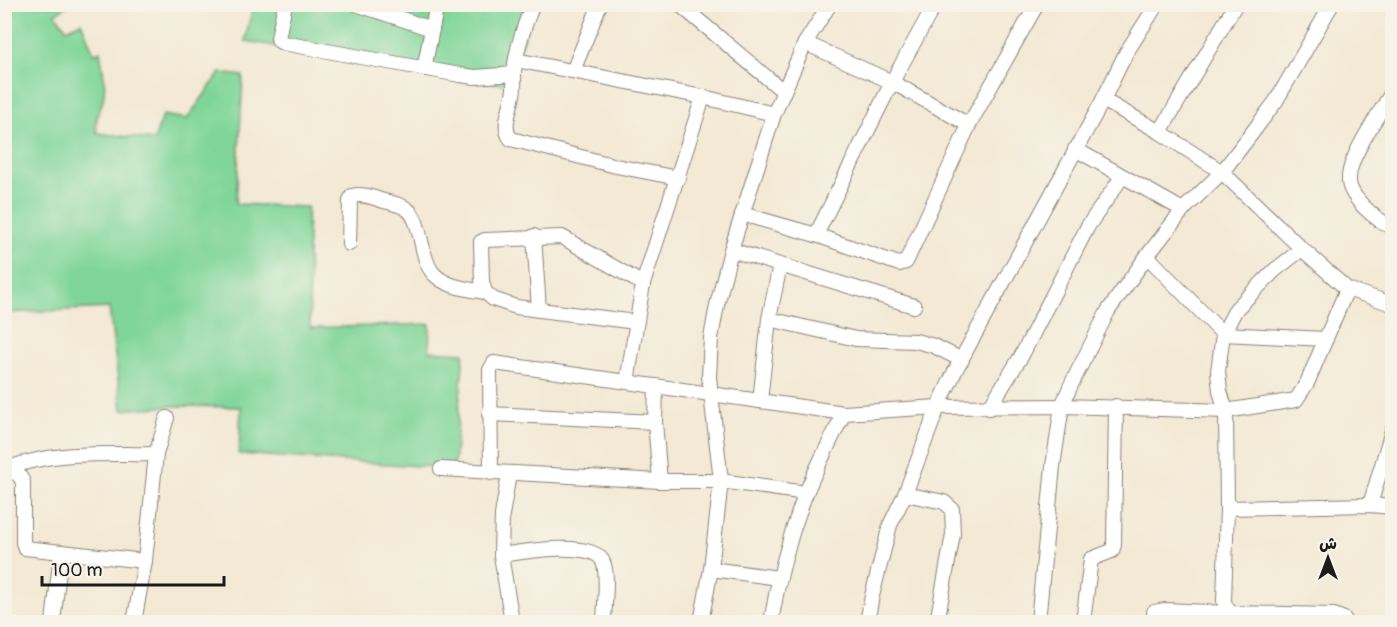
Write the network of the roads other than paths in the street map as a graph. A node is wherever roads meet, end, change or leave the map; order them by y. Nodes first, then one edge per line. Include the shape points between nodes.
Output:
1 (285, 4) edge
2 (356, 4) edge
3 (437, 4) edge
4 (533, 4) edge
5 (600, 4) edge
6 (679, 4) edge
7 (821, 4) edge
8 (830, 4) edge
9 (935, 4) edge
10 (1036, 4) edge
11 (1157, 4) edge
12 (1236, 4) edge
13 (1332, 4) edge
14 (818, 23) junction
15 (432, 28) junction
16 (805, 43) junction
17 (515, 67) junction
18 (424, 69) junction
19 (573, 71) junction
20 (892, 82) junction
21 (783, 91) junction
22 (1392, 92) edge
23 (703, 97) junction
24 (1103, 100) junction
25 (1389, 108) edge
26 (774, 114) junction
27 (969, 125) junction
28 (1160, 132) junction
29 (1075, 149) junction
30 (1222, 172) junction
31 (1122, 177) junction
32 (678, 178) junction
33 (1184, 210) junction
34 (742, 214) junction
35 (1392, 227) edge
36 (816, 235) junction
37 (534, 236) junction
38 (349, 244) dead end
39 (1302, 249) junction
40 (730, 250) junction
41 (1147, 255) junction
42 (780, 265) junction
43 (642, 284) junction
44 (1347, 289) junction
45 (485, 292) junction
46 (1392, 304) edge
47 (914, 306) dead end
48 (539, 310) junction
49 (769, 319) junction
50 (636, 322) junction
51 (1223, 334) junction
52 (1326, 339) junction
53 (962, 360) junction
54 (627, 382) junction
55 (656, 386) junction
56 (711, 395) junction
57 (760, 401) junction
58 (1062, 406) junction
59 (1116, 406) junction
60 (938, 407) junction
61 (989, 408) junction
62 (1226, 411) junction
63 (844, 413) junction
64 (489, 414) junction
65 (167, 418) dead end
66 (656, 422) junction
67 (1392, 431) edge
68 (156, 454) junction
69 (7, 467) edge
70 (441, 469) dead end
71 (491, 473) junction
72 (509, 474) junction
73 (660, 481) junction
74 (721, 481) junction
75 (806, 493) junction
76 (905, 494) junction
77 (1370, 505) junction
78 (1227, 507) junction
79 (1392, 507) edge
80 (61, 554) junction
81 (501, 555) junction
82 (146, 561) junction
83 (711, 569) junction
84 (779, 578) junction
85 (1231, 613) junction
86 (1190, 617) edge
87 (53, 622) edge
88 (134, 622) edge
89 (512, 622) edge
90 (604, 622) edge
91 (701, 622) edge
92 (771, 622) edge
93 (867, 622) edge
94 (937, 622) edge
95 (1038, 622) edge
96 (1083, 622) edge
97 (1154, 622) edge
98 (1346, 622) edge

1 - 18 street via 279,38 283,44
2 - 15 street
3 - 15 street
4 - 17 street
5 - 19 street
6 - 21 street
7 - 14 street
8 - 14 street
9 - 20 street
10 - 27 street
11 - 24 street
12 - 28 street
13 - 30 street via 1276,100
14 - 16 street
15 - 18 street
16 - 20 street
16 - 21 street
17 - 18 street via 475,76
17 - 19 street
17 - 32 street via 507,127 511,140
19 - 23 street
20 - 27 street
20 - 36 street
21 - 26 street
22 - 25 street
23 - 26 street
23 - 32 street
24 - 28 street
24 - 29 street
25 - 35 street via 1352,161 1348,179 1353,194 1365,208
26 - 34 street
27 - 36 street via 906,262 888,261
28 - 30 street
29 - 31 street
29 - 53 street
30 - 33 street
30 - 39 street
31 - 33 street
31 - 61 street via 1088,226 1022,355
32 - 43 street
33 - 41 street
34 - 36 street
34 - 40 street
37 - 43 street via 562,237
37 - 45 street via 481,242
37 - 48 street
38 - 45 street via 352,196 402,206 413,217 432,273 450,284
39 - 44 street
39 - 51 street via 1236,309
40 - 42 street
40 - 56 street via 711,338
41 - 51 street
41 - 58 street via 1108,311
42 - 47 street
42 - 49 street
43 - 50 street
44 - 46 street
44 - 52 street
45 - 48 street via 503,304
48 - 50 street
49 - 53 street via 856,339 916,341
49 - 57 street
50 - 54 street
51 - 52 street
51 - 62 street via 1218,371
52 - 62 street via 1296,400
53 - 60 street
54 - 55 street
54 - 64 street via 494,363 490,370
55 - 56 street
55 - 66 street
56 - 57 street
56 - 74 street
57 - 63 street
58 - 59 street
58 - 61 street
58 - 95 street
59 - 62 street
59 - 96 street via 1114,545 1112,551 1092,559
60 - 61 street
60 - 63 street
60 - 76 street
62 - 78 street
63 - 75 street
64 - 66 street
64 - 71 street
65 - 68 street
66 - 73 street
67 - 77 street
68 - 69 street via 62,456
68 - 82 street
69 - 80 street via 23,483 25,548
70 - 71 street
71 - 72 street
72 - 73 street
72 - 81 street
73 - 74 street
74 - 75 street
74 - 83 street
75 - 84 street
76 - 93 street via 890,525
76 - 94 street via 944,502 952,508 953,534
77 - 78 street
77 - 79 street
78 - 85 street via 1224,601
80 - 82 street
80 - 87 street
81 - 89 street
81 - 90 street via 559,549 599,554 605,573
82 - 88 street
83 - 84 street
83 - 91 street
84 - 92 street
85 - 86 street
85 - 98 street via 1334,615
86 - 97 street via 1165,610 1154,612

